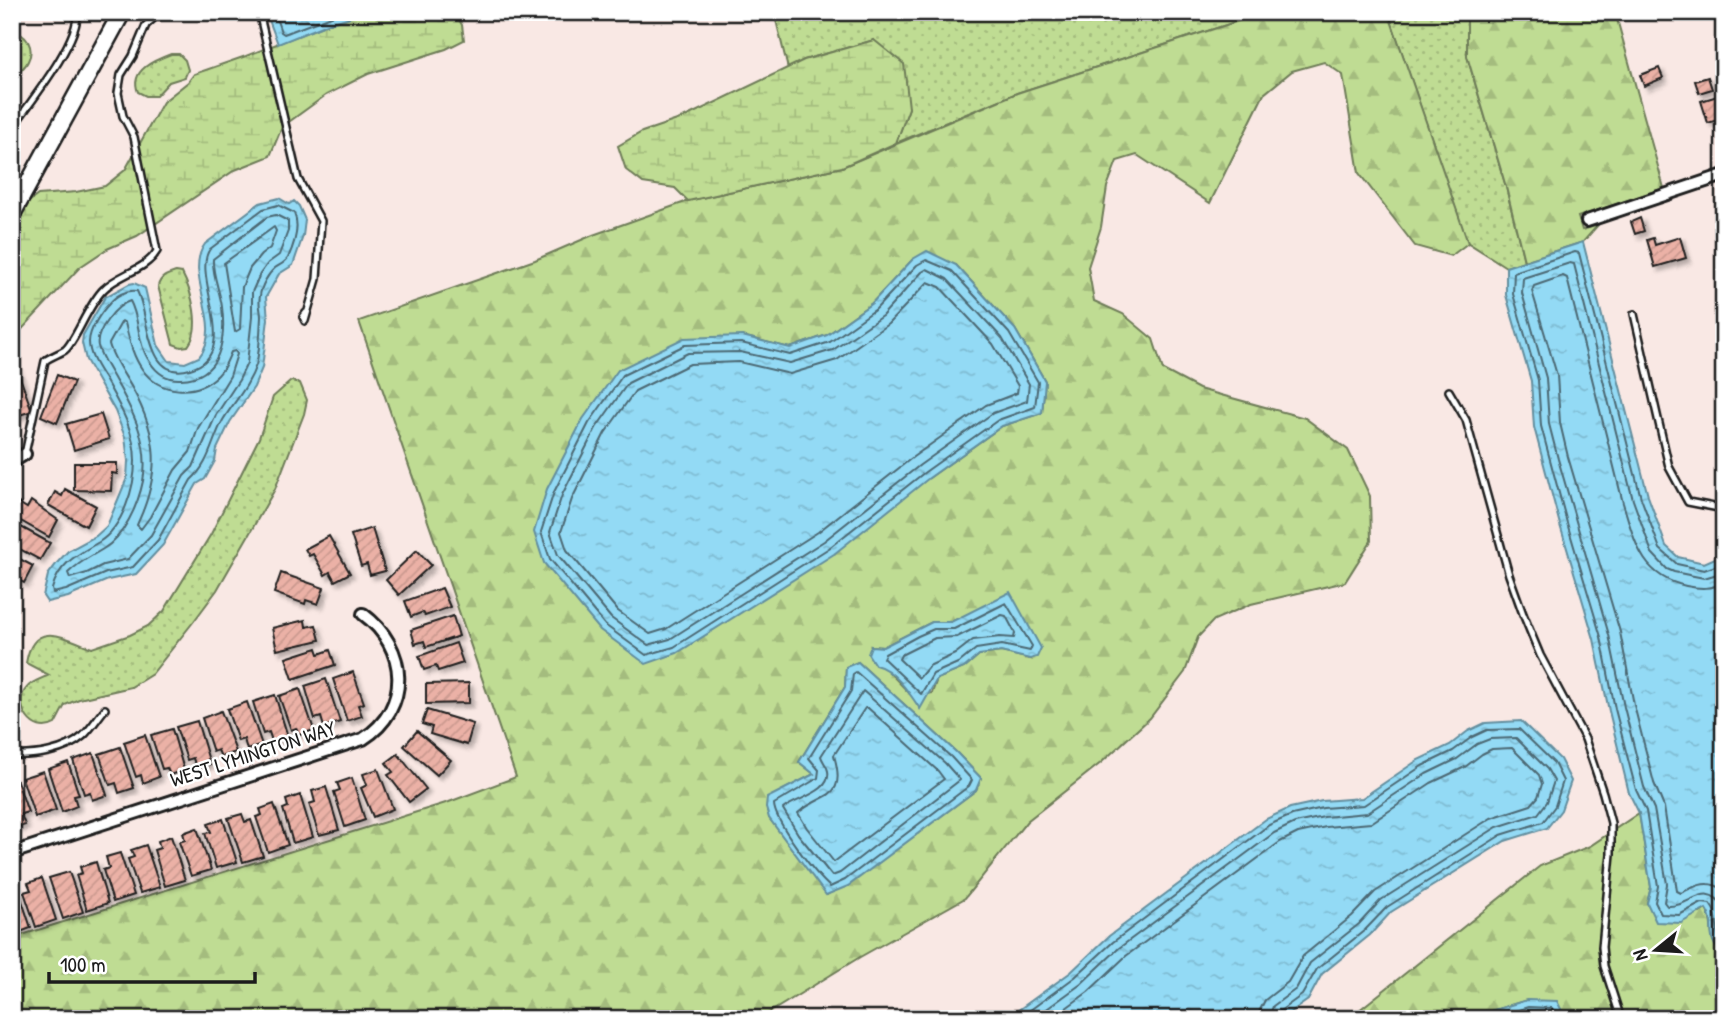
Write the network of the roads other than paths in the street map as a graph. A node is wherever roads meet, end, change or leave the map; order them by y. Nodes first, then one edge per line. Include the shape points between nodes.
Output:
1 (19, 12) edge
2 (77, 12) edge
3 (122, 12) edge
4 (168, 12) edge
5 (259, 12) edge
6 (12, 15) edge
7 (12, 128) edge
8 (1724, 175) edge
9 (12, 214) edge
10 (1587, 221) dead end
11 (306, 313) dead end
12 (1634, 314) dead end
13 (1449, 391) dead end
14 (25, 454) joint
15 (12, 461) edge
16 (1724, 509) edge
17 (363, 614) dead end
18 (104, 709) dead end
19 (12, 755) edge
20 (12, 853) edge
21 (1621, 1019) edge

1 - 6 lane
2 - 7 lane via 63,53
3 - 9 main road
4 - 14 lane via 146,25 118,85 118,101 134,137 157,251 103,289 68,347 45,361
5 - 11 lane via 298,179 321,221 317,279
8 - 10 street
12 - 16 lane via 1669,467 1688,502
13 - 21 lane via 1466,420 1523,614 1586,739 1603,793 1611,823 1611,854 1602,947
14 - 15 street
17 - 20 street, WEST LYMINGTON WAY via 388,642 399,679 393,708 375,732
18 - 19 lane via 84,736 72,743 45,753

